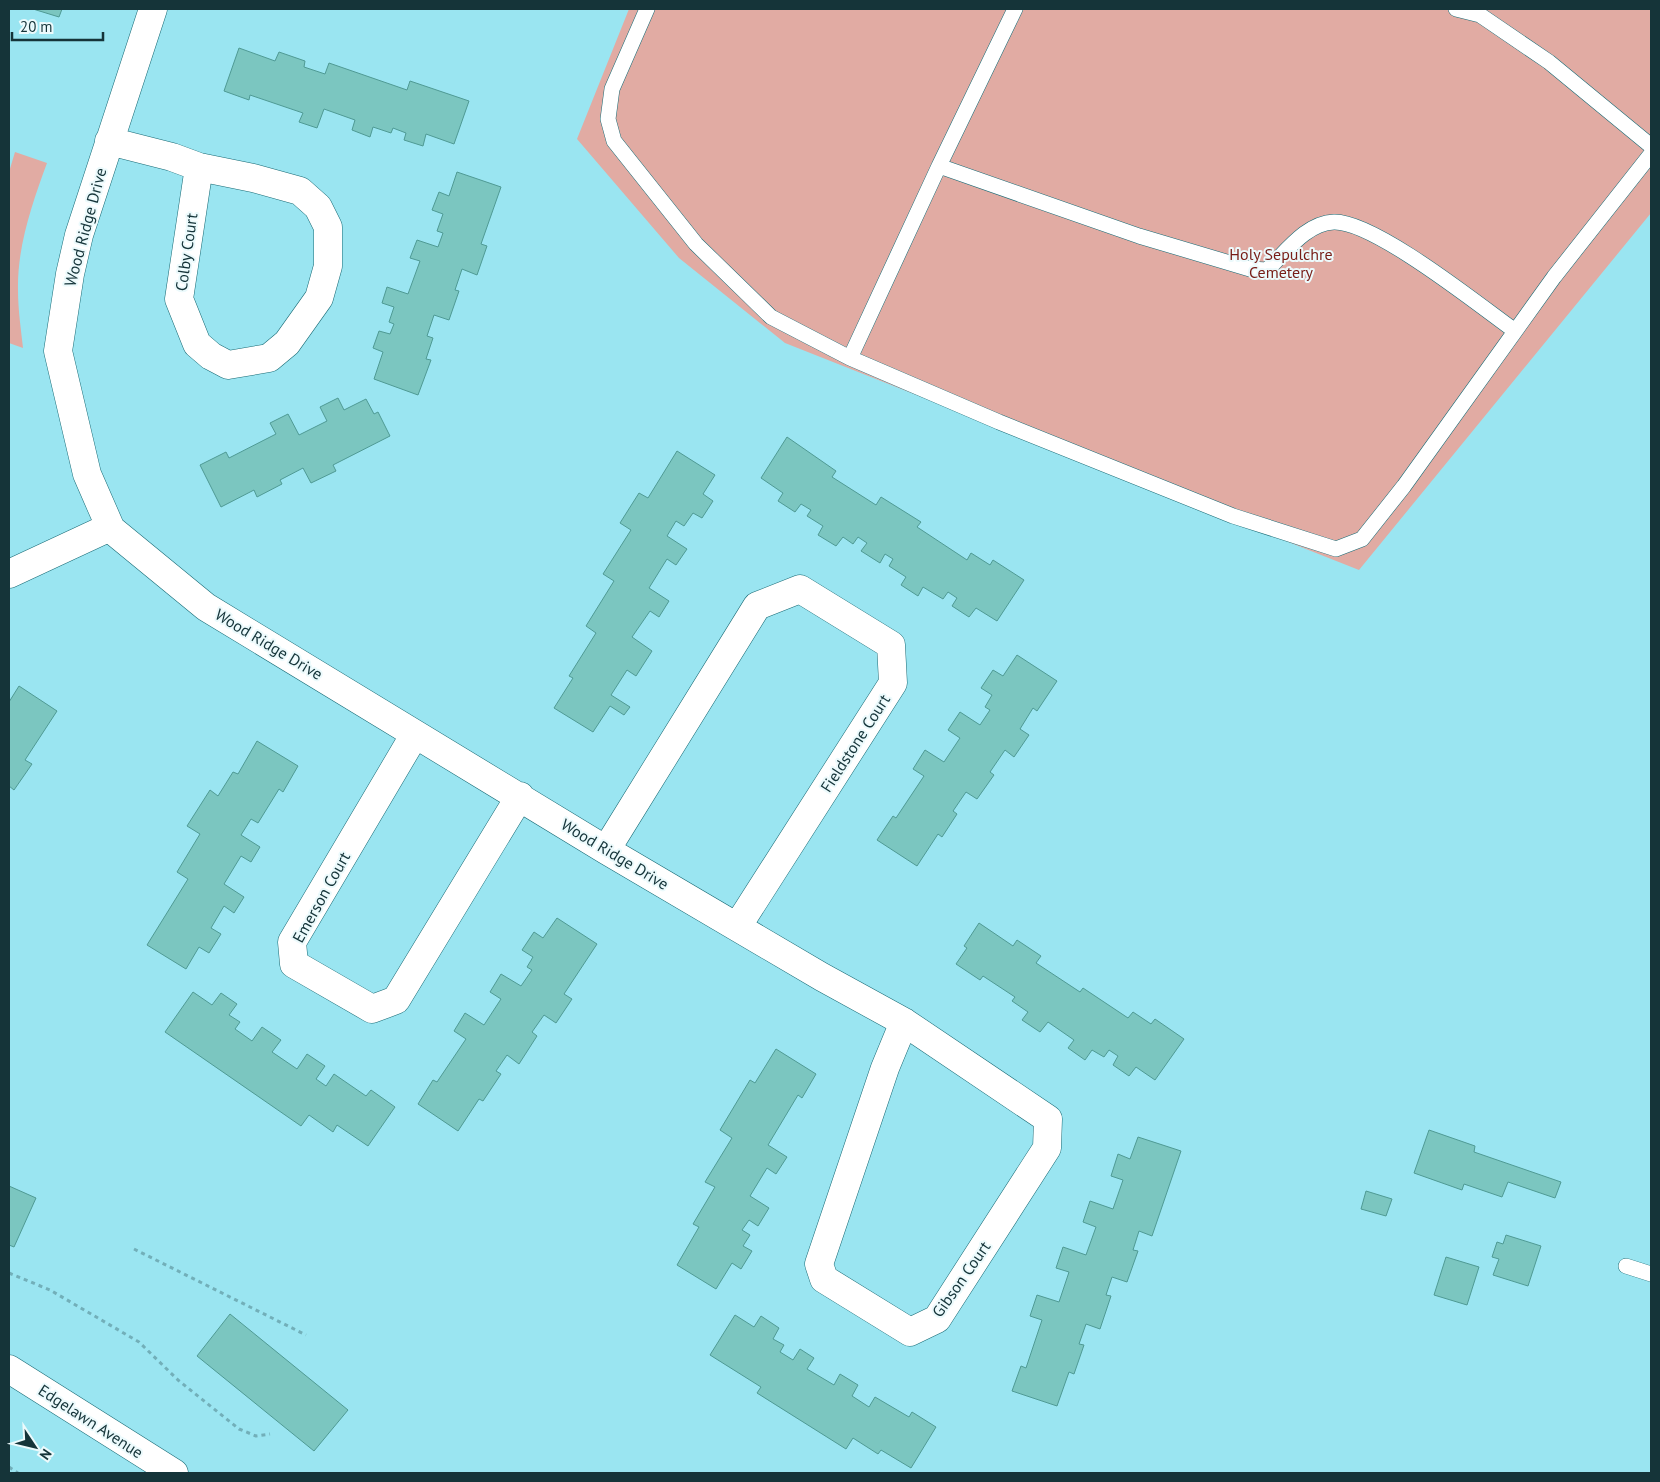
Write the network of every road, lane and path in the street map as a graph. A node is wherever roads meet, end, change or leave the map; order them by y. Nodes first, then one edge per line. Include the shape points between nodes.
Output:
1 (153, 9) edge
2 (647, 9) edge
3 (1015, 9) edge
4 (1456, 9) edge
5 (109, 141) junction
6 (1651, 146) edge
7 (1651, 154) edge
8 (939, 166) junction
9 (199, 167) junction
10 (1516, 331) junction
11 (850, 358) junction
12 (110, 528) junction
13 (9, 574) edge
14 (416, 734) junction
15 (520, 796) junction
16 (606, 850) junction
17 (737, 927) junction
18 (904, 1022) junction
19 (134, 1249) dead end
20 (1626, 1266) dead end
21 (9, 1273) edge
22 (1651, 1274) edge
23 (306, 1335) dead end
24 (9, 1369) edge
25 (270, 1434) dead end
26 (9, 1467) edge
27 (18, 1473) edge
28 (174, 1473) edge

1 - 5 street, Wood Ridge Drive
2 - 11 lane via 612,89 608,119 614,141 696,244 771,317
3 - 8 lane
4 - 6 lane via 1480,15 1549,62
5 - 9 street, Colby Court
5 - 12 street, Wood Ridge Drive via 77,245 58,351 87,474
7 - 10 lane via 1554,277
8 - 10 lane via 1138,236 1250,269 1268,270 1310,229 1334,222 1358,226 1383,238
8 - 11 lane
9 - 9 street, Colby Court via 300,191 318,206 328,227 328,266 318,298 287,343 269,358 228,365 211,356 197,344 179,299
10 - 11 lane via 1362,539 1336,549 1233,516
12 - 13 street
12 - 14 street, Wood Ridge Drive via 206,607
14 - 15 street, Wood Ridge Drive
14 - 15 street, Emerson Court via 292,942 294,964 372,1009 396,1000
15 - 16 street, Wood Ridge Drive
16 - 17 street, Wood Ridge Drive
16 - 17 street, Fieldstone Court via 757,606 800,590 892,645 893,683
17 - 18 street, Wood Ridge Drive
18 - 18 street, Gibson Court via 1048,1119 1047,1148 958,1287 937,1319 910,1332 824,1280 819,1264 885,1068
19 - 23 path
20 - 22 lane
21 - 25 path via 50,1290 139,1342 178,1380 240,1429 256,1436
24 - 28 street, Edgelawn Avenue
26 - 27 path

